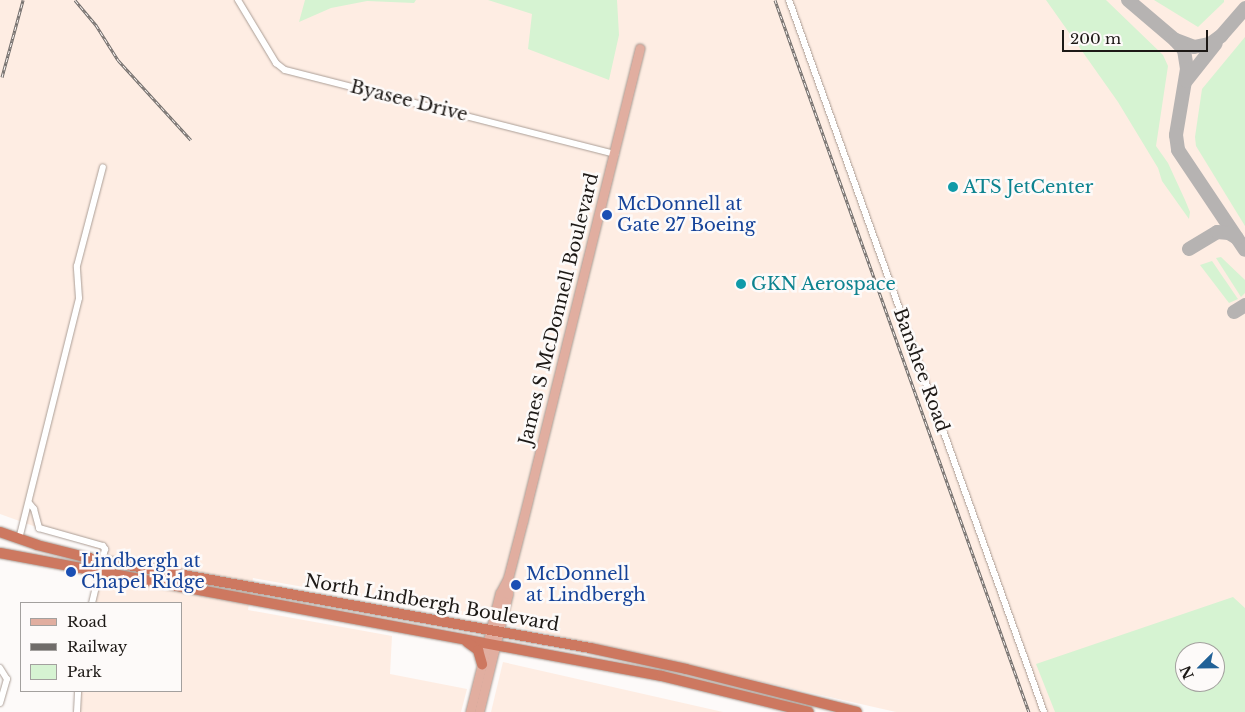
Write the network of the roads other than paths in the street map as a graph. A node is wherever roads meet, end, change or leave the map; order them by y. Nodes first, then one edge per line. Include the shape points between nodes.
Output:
1 (238, 0) edge
2 (789, 0) edge
3 (640, 48) dead end
4 (615, 154) junction
5 (103, 167) dead end
6 (29, 504) junction
7 (0, 532) edge
8 (19, 539) junction
9 (0, 553) edge
10 (103, 560) junction
11 (100, 571) junction
12 (92, 602) edge
13 (495, 631) junction
14 (465, 640) junction
15 (491, 645) junction
16 (482, 664) junction
17 (0, 668) edge
18 (78, 692) edge
19 (0, 703) edge
20 (77, 712) edge
21 (470, 712) edge
22 (479, 712) edge
23 (810, 712) edge
24 (857, 712) edge
25 (1044, 712) edge

1 - 4 street, Byasee Drive via 276,63 285,70
2 - 25 street, Banshee Road
3 - 4 main road, James S McDonnell Boulevard
4 - 13 main road, James S McDonnell Boulevard via 508,578 500,593
5 - 6 street via 77,266 79,298
6 - 8 street
6 - 10 street via 34,509 39,528 103,546
7 - 8 highway, North Lindbergh Boulevard
8 - 10 highway, North Lindbergh Boulevard
9 - 11 highway, North Lindbergh Boulevard
10 - 11 street
10 - 13 highway, North Lindbergh Boulevard
11 - 12 street
11 - 14 highway, North Lindbergh Boulevard
13 - 15 main road, James S McDonnell Boulevard
13 - 24 highway, North Lindbergh Boulevard via 686,669
14 - 15 highway, North Lindbergh Boulevard
14 - 16 highway via 478,650
15 - 16 main road, James S McDonnell Boulevard
15 - 22 main road, James S McDonnell Boulevard
15 - 23 highway, North Lindbergh Boulevard via 662,676
16 - 21 main road, James S McDonnell Boulevard
17 - 19 street via 7,678
18 - 20 street

